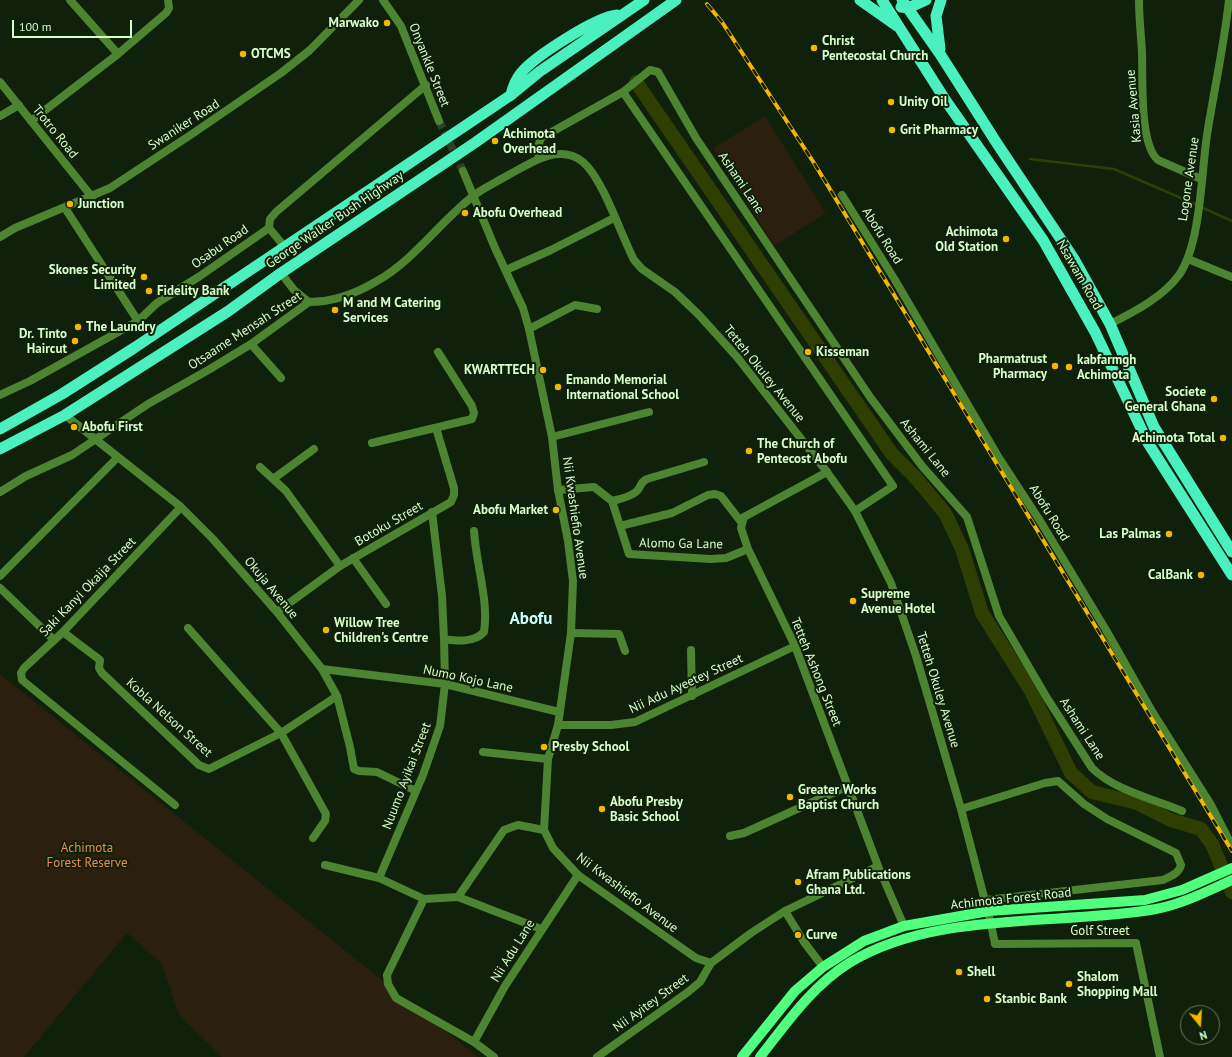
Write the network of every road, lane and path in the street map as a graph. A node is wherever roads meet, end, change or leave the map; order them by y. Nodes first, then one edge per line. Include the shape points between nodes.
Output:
1 (70, 0) edge
2 (168, 0) edge
3 (359, 0) edge
4 (383, 0) edge
5 (644, 0) edge
6 (676, 0) edge
7 (860, 0) edge
8 (926, 0) edge
9 (941, 0) edge
10 (1139, 0) edge
11 (883, 1) edge
12 (905, 4) edge
13 (1230, 5) edge
14 (902, 30) junction
15 (118, 54) junction
16 (940, 54) junction
17 (0, 82) edge
18 (426, 85) junction
19 (623, 92) junction
20 (19, 105) junction
21 (0, 116) edge
22 (31, 121) junction
23 (439, 121) tunnel mouth
24 (539, 158) junction
25 (463, 171) tunnel mouth
26 (1201, 179) junction
27 (842, 195) dead end
28 (472, 196) junction
29 (92, 197) junction
30 (65, 208) junction
31 (614, 218) junction
32 (269, 228) junction
33 (0, 236) edge
34 (284, 246) junction
35 (1188, 259) junction
36 (506, 270) junction
37 (281, 273) junction
38 (1232, 277) edge
39 (309, 302) junction
40 (597, 309) dead end
41 (138, 321) junction
42 (1110, 324) junction
43 (529, 329) junction
44 (1095, 332) junction
45 (251, 344) junction
46 (438, 352) dead end
47 (281, 378) dead end
48 (0, 395) edge
49 (649, 412) dead end
50 (65, 415) junction
51 (436, 428) junction
52 (0, 429) edge
53 (552, 437) junction
54 (96, 439) junction
55 (372, 443) dead end
56 (0, 449) edge
57 (314, 449) dead end
58 (118, 456) junction
59 (704, 462) dead end
60 (260, 467) dead end
61 (827, 472) junction
62 (273, 479) junction
63 (558, 490) junction
64 (0, 492) edge
65 (612, 501) junction
66 (181, 507) junction
67 (855, 511) junction
68 (432, 512) junction
69 (742, 523) junction
70 (620, 526) junction
71 (474, 531) dead end
72 (748, 549) junction
73 (1232, 552) edge
74 (353, 558) junction
75 (340, 566) junction
76 (1232, 575) edge
77 (0, 576) edge
78 (0, 588) edge
79 (386, 604) dead end
80 (277, 612) junction
81 (188, 628) dead end
82 (63, 632) junction
83 (571, 633) junction
84 (444, 639) junction
85 (54, 640) junction
86 (795, 646) junction
87 (691, 650) dead end
88 (625, 651) dead end
89 (322, 669) junction
90 (445, 684) junction
91 (337, 696) junction
92 (692, 696) junction
93 (559, 712) junction
94 (558, 724) junction
95 (281, 733) junction
96 (483, 752) dead end
97 (548, 759) junction
98 (848, 786) junction
99 (416, 790) junction
100 (175, 805) dead end
101 (961, 809) junction
102 (1182, 811) dead end
103 (544, 830) junction
104 (730, 836) dead end
105 (313, 838) dead end
106 (1232, 846) edge
107 (325, 865) dead end
108 (878, 866) junction
109 (1232, 868) edge
110 (578, 875) junction
111 (379, 878) junction
112 (1232, 880) edge
113 (1206, 886) junction
114 (458, 897) junction
115 (424, 899) junction
116 (986, 900) junction
117 (785, 911) junction
118 (988, 911) junction
119 (991, 924) junction
120 (904, 926) junction
121 (541, 929) junction
122 (995, 944) joint
123 (711, 963) junction
124 (823, 967) junction
125 (474, 1042) junction
126 (494, 1057) edge
127 (597, 1057) edge
128 (742, 1057) edge
129 (760, 1057) edge
130 (1160, 1057) edge

1 - 15 street
2 - 15 street via 168,10
3 - 29 street, Swaniker Road via 310,50 281,73 110,188
4 - 18 street, Onyankle Street via 401,26
5 - 34 highway, George Walker Bush Highway via 623,14 601,20 550,50 523,71 514,82 511,94
6 - 37 highway, George Walker Bush Highway via 476,142
7 - 14 highway
8 - 12 highway
9 - 16 highway via 936,16
10 - 26 street, Kasia Avenue via 1144,108 1150,150 1158,160
11 - 12 highway
11 - 14 highway, Nsawam Road
12 - 16 highway, Nsawam Road
13 - 26 street, Logone Avenue
14 - 44 highway, Nsawam Road via 946,101 1043,240
15 - 22 street
16 - 42 highway, Nsawam Road via 998,146 1055,229
17 - 20 street, Trotro Road
18 - 23 street, Onyankle Street
18 - 32 street, Osabu Road via 276,212 270,219
19 - 24 street via 541,138 537,148
19 - 67 street via 893,486
19 - 102 street, Ashami Lane via 650,70 658,72 696,138 870,397 922,466 967,517 999,616 1092,768 1113,783
20 - 21 street
20 - 22 street, Trotro Road
22 - 29 street, Trotro Road
24 - 28 street, Tetteh Okuley Avenue
24 - 31 street, Tetteh Okuley Avenue via 568,154 583,162 596,179
25 - 28 street, Nii Kwashiefio Avenue
26 - 35 street, Logone Avenue
27 - 106 street, Abofu Road via 999,458 1106,630
28 - 36 street, Nii Kwashiefio Avenue
28 - 39 street, Otsaame Mensah Street via 393,271 378,281 322,302
29 - 30 street, Swaniker Road
30 - 33 street, Swaniker Road
30 - 41 street
31 - 36 street
31 - 61 street, Tetteh Okuley Avenue via 634,260 642,269 675,292 699,315 737,357
32 - 34 street
32 - 41 street, Osabu Road via 200,276 157,302
34 - 52 highway, George Walker Bush Highway via 134,348 62,394
35 - 38 street
35 - 42 street, Logone Avenue via 1178,276 1164,290 1144,305
36 - 43 street, Nii Kwashiefio Avenue via 523,308
37 - 39 street via 294,290
37 - 50 highway, George Walker Bush Highway via 227,312
39 - 45 street, Otsaame Mensah Street
40 - 43 street via 576,305
41 - 48 street, Osabu Road
42 - 44 highway
42 - 73 highway, Nsawam Road via 1154,427
43 - 53 street, Nii Kwashiefio Avenue
44 - 76 highway, Nsawam Road via 1148,444
45 - 47 street
45 - 54 street, Otsaame Mensah Street via 148,404
46 - 51 street via 474,413 472,419
49 - 53 street
50 - 54 street, Okuja Avenue
50 - 56 highway, George Walker Bush Highway
51 - 55 street
51 - 68 street, Botoku Street via 454,495 451,502
53 - 63 street, Nii Kwashiefio Avenue
54 - 58 street, Okuja Avenue
54 - 64 street, Otsaame Mensah Street via 72,455 26,476
57 - 62 street
58 - 66 street, Okuja Avenue
58 - 77 street
59 - 65 street via 647,479 633,494
60 - 62 street
61 - 67 street, Tetteh Okuley Avenue
61 - 69 street via 744,518
62 - 75 street via 286,491
63 - 65 street via 594,487
63 - 83 street, Nii Kwashiefio Avenue via 568,541 572,581
65 - 70 street, Alomo Ga Lane
66 - 80 street, Okuja Avenue
66 - 82 street, Saki Kanyi Okaija Street
67 - 101 street, Tetteh Okuley Avenue via 891,583 916,656
68 - 74 street, Botoku Street
68 - 84 street, Nuumo Ayikai Street via 442,596
69 - 70 street via 721,496 715,494 672,513
69 - 72 street, Tetteh Ashong Street via 741,528
70 - 72 street, Alomo Ga Lane via 629,554 711,559 726,558
71 - 84 street via 482,591 484,632 481,636 459,641
72 - 86 street, Tetteh Ashong Street
74 - 75 street, Botoku Street
74 - 79 street
75 - 80 street, Botoku Street
78 - 85 street
80 - 89 street, Okuja Avenue
81 - 95 street
82 - 85 street, Saki Kanyi Okaija Street
82 - 95 street, Kobla Nelson Street via 100,660 99,668 102,673 204,767 214,768 224,760
83 - 88 street via 619,634
83 - 93 street, Nii Kwashiefio Avenue
84 - 90 street, Nuumo Ayikai Street
85 - 100 street, Saki Kanyi Okaija Street via 24,668 21,673 22,680
86 - 92 street, Nii Adu Ayeetey Street
86 - 98 street, Tetteh Ashong Street
87 - 92 street
89 - 90 street, Numo Kojo Lane
89 - 91 street, Okuja Avenue
90 - 93 street, Numo Kojo Lane
90 - 99 street, Nuumo Ayikai Street via 440,726
91 - 95 street, Kobla Nelson Street
91 - 99 street, Okuja Avenue via 354,769 377,772
92 - 94 street, Nii Adu Ayeetey Street via 635,722 611,725
93 - 94 street, Nii Kwashiefio Avenue
94 - 97 street, Nii Kwashiefio Avenue
95 - 105 street via 326,814 325,821
96 - 97 street
97 - 103 street, Nii Kwashiefio Avenue
98 - 104 street via 744,833
98 - 108 street, Tetteh Ashong Street
99 - 111 street, Nuumo Ayikai Street
101 - 116 street, Tetteh Okuley Avenue
101 - 116 street via 1054,780 1062,783 1084,804 1107,819 1176,853 1181,865 1180,870 1163,880
103 - 110 street, Nii Kwashiefio Avenue via 553,848
103 - 114 street via 518,825 504,830
107 - 111 street
108 - 117 street, Nii Ayitey Street
108 - 120 street, Tetteh Ashong Street
109 - 113 main road, Achimota Forest Road
110 - 121 street, Nii Adu Lane
110 - 123 street, Nii Kwashiefio Avenue via 696,958
111 - 115 street
112 - 113 main road, Achimota Forest Road
113 - 118 main road, Achimota Forest Road via 1145,900
113 - 119 main road, Achimota Forest Road via 1157,909
114 - 115 street
114 - 121 street
115 - 125 street via 386,980 400,1001
116 - 118 street, Tetteh Okuley Avenue
117 - 123 street, Nii Ayitey Street via 750,933
117 - 124 street
118 - 119 street, Tetteh Okuley Avenue
118 - 120 main road, Achimota Forest Road
119 - 122 street, Tetteh Okuley Avenue
119 - 129 main road, Achimota Forest Road via 941,931 904,940 848,963 816,989
120 - 124 main road, Achimota Forest Road via 864,941
121 - 125 street, Nii Adu Lane
122 - 130 street, Golf Street via 1136,943
123 - 127 street, Nii Ayitey Street via 700,982 688,992
124 - 128 main road, Achimota Forest Road via 795,991
125 - 126 street

